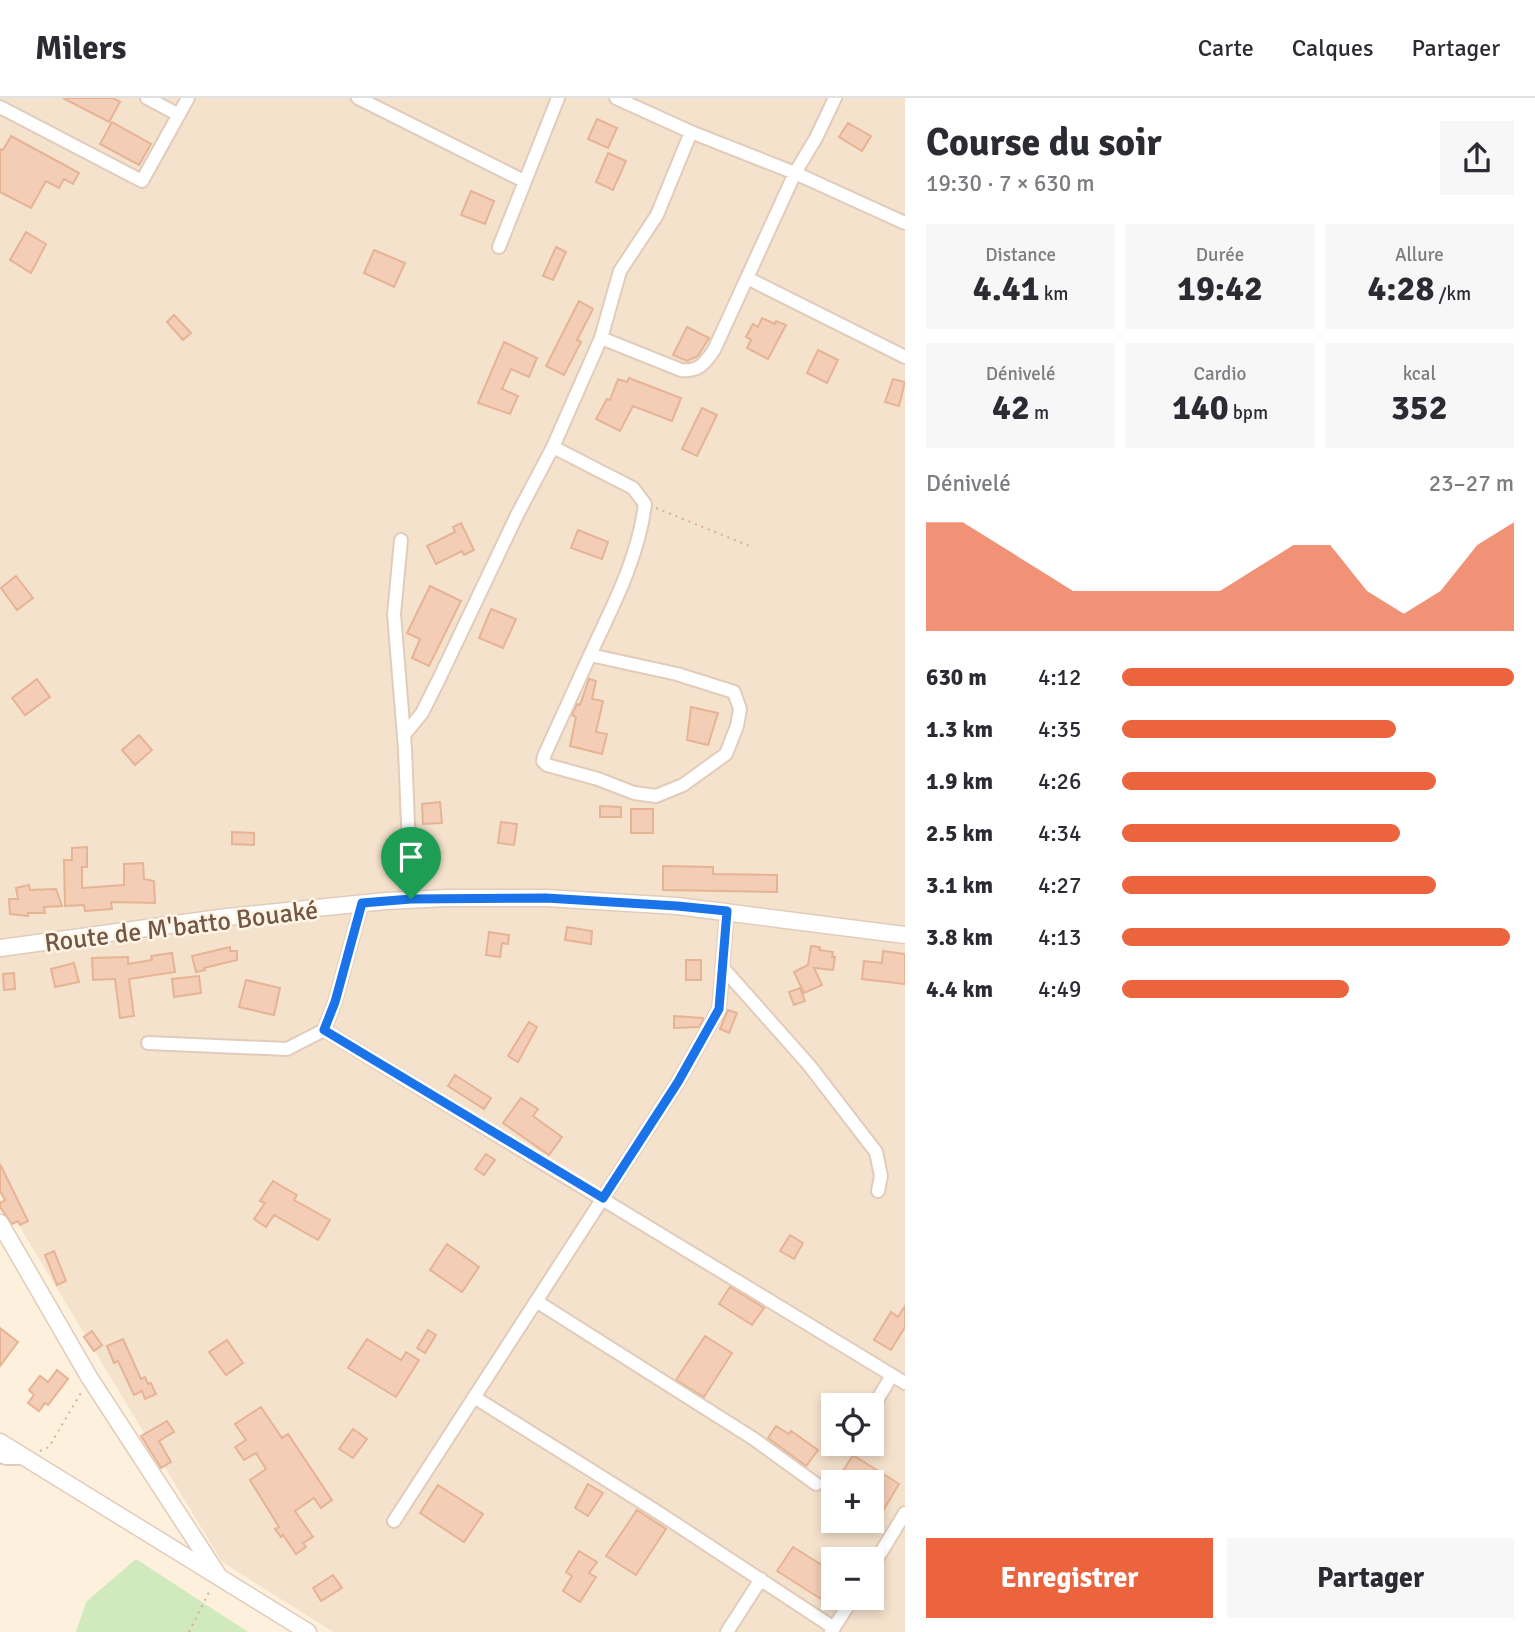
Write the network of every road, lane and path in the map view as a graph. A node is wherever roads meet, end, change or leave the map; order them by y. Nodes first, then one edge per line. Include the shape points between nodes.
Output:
1 (147, 98) edge
2 (188, 98) edge
3 (358, 98) edge
4 (558, 98) edge
5 (616, 98) edge
6 (835, 98) edge
7 (0, 107) edge
8 (178, 115) junction
9 (691, 132) junction
10 (794, 173) junction
11 (524, 181) junction
12 (905, 223) edge
13 (499, 247) dead end
14 (747, 278) junction
15 (601, 338) junction
16 (905, 357) edge
17 (553, 447) junction
18 (645, 504) junction
19 (401, 540) dead end
20 (752, 547) dead end
21 (590, 655) junction
22 (404, 735) junction
23 (411, 899) junction
24 (362, 903) junction
25 (727, 911) junction
26 (905, 935) edge
27 (0, 948) edge
28 (722, 967) junction
29 (324, 1030) junction
30 (148, 1043) dead end
31 (878, 1191) dead end
32 (603, 1198) junction
33 (0, 1223) edge
34 (536, 1301) junction
35 (892, 1376) junction
36 (89, 1377) junction
37 (905, 1383) edge
38 (882, 1393) edge
39 (474, 1397) junction
40 (0, 1442) edge
41 (0, 1456) edge
42 (23, 1458) junction
43 (816, 1484) dead end
44 (905, 1514) edge
45 (394, 1521) dead end
46 (884, 1548) edge
47 (218, 1575) junction
48 (761, 1579) junction
49 (846, 1610) edge
50 (833, 1630) edge
51 (189, 1632) edge
52 (308, 1632) edge
53 (727, 1632) edge

1 - 8 street
2 - 8 street
3 - 11 street
4 - 11 street
5 - 9 street
6 - 10 street
7 - 8 street via 142,181
9 - 10 street
9 - 15 street via 657,215 620,271
10 - 12 street
10 - 14 street
11 - 13 street
14 - 15 street via 714,350 699,368 681,370
14 - 16 street
15 - 17 street
17 - 18 street via 633,488
17 - 22 street via 422,713
18 - 20 path
18 - 21 street via 625,581
19 - 22 street via 394,614
21 - 21 street via 734,692 740,709 726,754 683,785 656,796 547,765 544,756
22 - 23 street
23 - 24 street, Route de M'batto Bouaké
23 - 25 street, Route de M'batto Bouaké via 546,898
24 - 27 street, Route de M'batto Bouaké
24 - 29 street
25 - 26 street, Route de M'batto Bouaké
25 - 28 street
28 - 31 street via 810,1065 876,1152 881,1176
28 - 32 street via 719,1009
29 - 30 street via 287,1049
29 - 32 street
32 - 34 street
32 - 35 street
33 - 36 street
34 - 39 street
34 - 43 street via 754,1439
35 - 37 street
35 - 38 street
36 - 42 path via 49,1447
36 - 47 street
39 - 45 street
39 - 48 street
40 - 42 street
41 - 42 street
42 - 47 street
44 - 46 street
47 - 51 path
47 - 52 street
48 - 50 street
48 - 53 street
49 - 50 street

